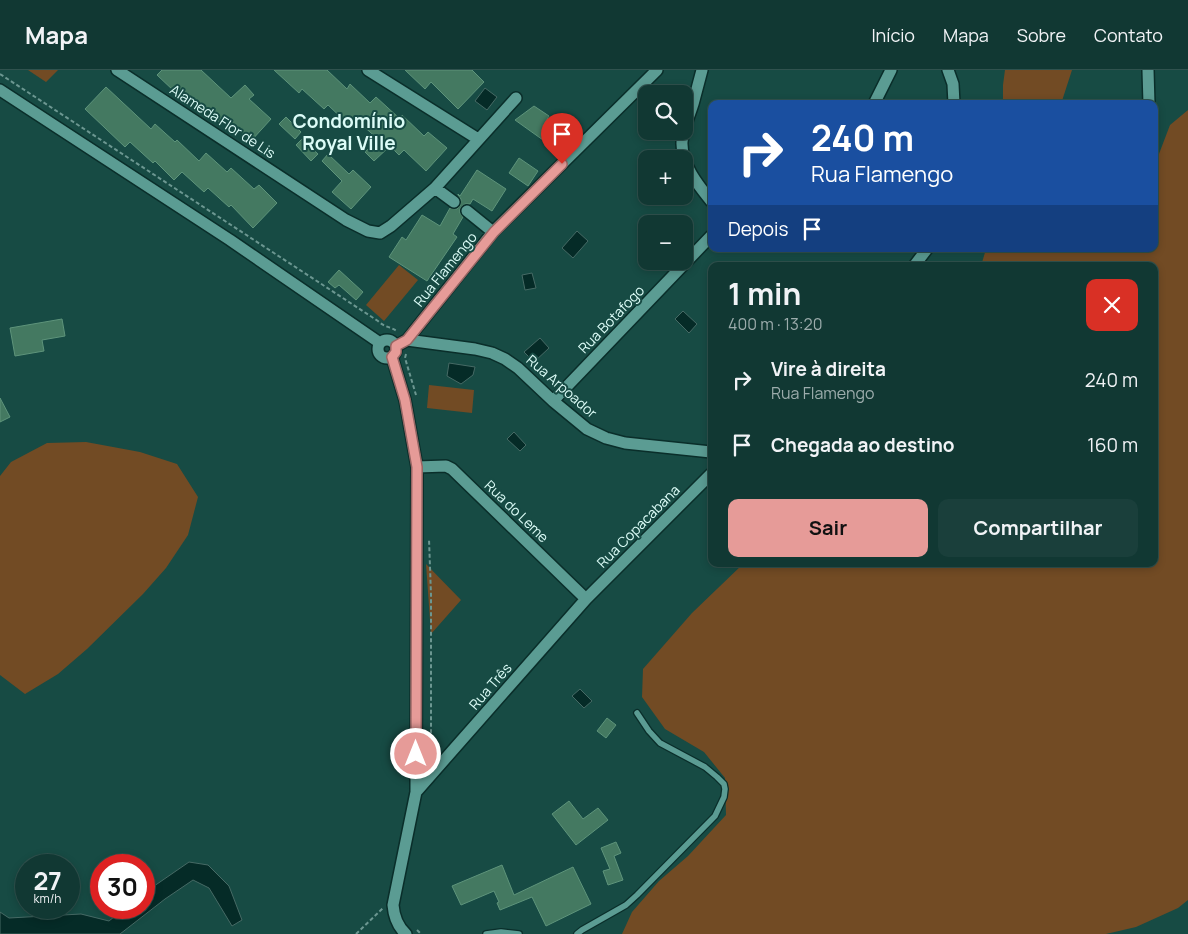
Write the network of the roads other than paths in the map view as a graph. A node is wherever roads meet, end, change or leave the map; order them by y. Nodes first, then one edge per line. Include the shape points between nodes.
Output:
1 (117, 70) edge
2 (368, 70) edge
3 (657, 70) edge
4 (702, 70) edge
5 (891, 70) edge
6 (948, 70) edge
7 (1148, 70) edge
8 (0, 90) edge
9 (516, 98) dead end
10 (876, 100) edge
11 (954, 100) edge
12 (1149, 100) edge
13 (478, 139) junction
14 (435, 188) junction
15 (708, 197) edge
16 (454, 202) dead end
17 (466, 211) dead end
18 (494, 232) junction
19 (708, 239) edge
20 (925, 252) edge
21 (917, 262) edge
22 (400, 346) junction
23 (553, 400) junction
24 (708, 452) edge
25 (417, 467) junction
26 (708, 477) edge
27 (586, 599) junction
28 (637, 713) dead end
29 (416, 792) junction
30 (406, 934) edge
31 (486, 934) edge
32 (519, 934) edge
33 (577, 934) edge

1 - 14 street, Alameda Flor de Lis via 346,220 368,231 380,233 391,226
2 - 13 street
3 - 18 street, Rua Flamengo
4 - 15 street via 682,142 691,173
5 - 10 street
6 - 11 street
7 - 12 street
8 - 22 street, Rua Arpoador via 230,240 380,343 389,340
9 - 13 street
13 - 14 street
14 - 16 street
17 - 18 street
18 - 22 street, Rua Flamengo
19 - 23 street, Rua Botafogo
20 - 21 street
22 - 23 street, Rua Arpoador via 475,348 492,353 518,368
22 - 25 street via 405,400
23 - 24 street, Rua Arpoador via 587,429 606,438
25 - 27 street, Rua do Leme via 446,466 452,469
25 - 29 street
26 - 27 street, Rua Copacabana
27 - 29 street, Rua Três
28 - 33 lane via 660,743 717,776 724,784 724,797 715,816 632,900
29 - 30 street via 393,898 394,917
31 - 32 lane

